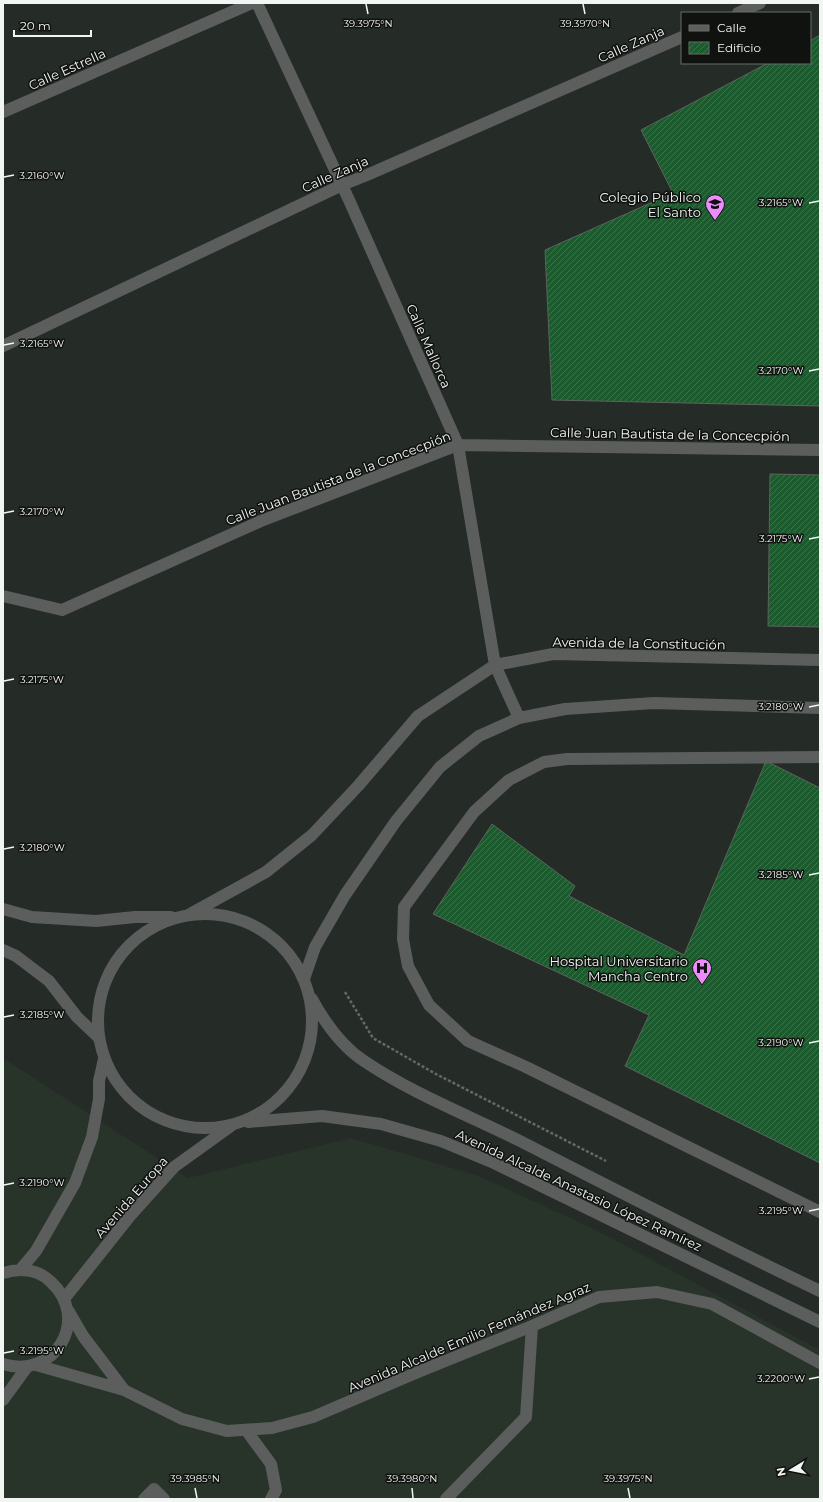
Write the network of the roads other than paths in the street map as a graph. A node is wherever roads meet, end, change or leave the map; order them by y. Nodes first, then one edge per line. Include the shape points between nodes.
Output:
1 (252, 3) edge
2 (257, 3) edge
3 (760, 3) edge
4 (740, 12) edge
5 (681, 37) edge
6 (3, 112) edge
7 (342, 185) junction
8 (3, 346) edge
9 (458, 445) junction
10 (820, 450) edge
11 (3, 596) edge
12 (820, 660) edge
13 (495, 666) junction
14 (820, 708) edge
15 (519, 718) junction
16 (820, 757) edge
17 (3, 910) edge
18 (190, 914) junction
19 (178, 917) junction
20 (3, 950) edge
21 (304, 979) junction
22 (309, 994) junction
23 (98, 1037) junction
24 (104, 1059) junction
25 (245, 1122) junction
26 (231, 1126) junction
27 (820, 1212) edge
28 (10, 1270) edge
29 (820, 1291) edge
30 (66, 1305) junction
31 (820, 1322) edge
32 (532, 1326) junction
33 (820, 1363) edge
34 (3, 1364) edge
35 (31, 1366) junction
36 (124, 1390) junction
37 (3, 1400) edge
38 (246, 1430) junction
39 (144, 1499) edge
40 (164, 1499) edge
41 (271, 1499) edge
42 (446, 1499) edge

1 - 6 street, Calle Estrella
2 - 7 street, Calle Mallorca
3 - 4 street
5 - 7 street, Calle Zanja
7 - 8 street, Calle Zanja
7 - 9 street, Calle Mallorca
9 - 10 street, Calle Juan Bautista de la Concecpión
9 - 11 street, Calle Juan Bautista de la Concecpión via 261,521 62,610
9 - 13 street, Calle Mallorca
12 - 13 street, Avenida de la Constitución via 553,654
13 - 15 street, Calle Mallorca
13 - 18 street, Avenida de la Constitución via 418,716 358,786 312,835 289,854 266,872
14 - 15 street via 654,703 565,709
15 - 21 street via 479,736 440,767 396,820 345,895 315,947
16 - 27 street via 567,759 544,762 509,780 474,812 404,907 403,939 408,966 429,1005 468,1041
17 - 19 street via 32,917 96,920
18 - 19 street
18 - 21 street via 225,915 258,927 285,949
19 - 23 street via 149,929 125,949 105,983 99,1005
20 - 23 street via 16,956 48,981 77,1017
21 - 22 street
22 - 25 street via 312,1033 301,1070 278,1102
22 - 29 street, Avenida Alcalde Anastasio López Ramírez via 341,1042 363,1061 418,1093 504,1133
23 - 24 street
24 - 26 street via 124,1093 155,1117 192,1129
24 - 28 street via 92,1137 74,1183 36,1251
25 - 26 street
25 - 31 street, Avenida Alcalde Anastasio López Ramírez via 322,1116 382,1124 441,1140 494,1163
26 - 30 street, Avenida Europa via 174,1167 130,1216
28 - 30 street via 34,1272 47,1278 57,1288
30 - 35 street via 68,1324 65,1337 58,1349 48,1358
30 - 36 street via 83,1336
32 - 33 street, Avenida Alcalde Emilio Fernández Agraz via 599,1297 657,1292 712,1304
32 - 38 street, Avenida Alcalde Emilio Fernández Agraz via 313,1417 272,1428
32 - 42 street via 526,1416
34 - 35 street, Avenida Alcalde Emilio Fernández Agraz via 13,1367
35 - 36 street, Avenida Alcalde Emilio Fernández Agraz
35 - 37 street
36 - 38 street, Avenida Alcalde Emilio Fernández Agraz via 182,1419 227,1431
38 - 41 street via 271,1464 276,1490
39 - 40 street via 154,1489

